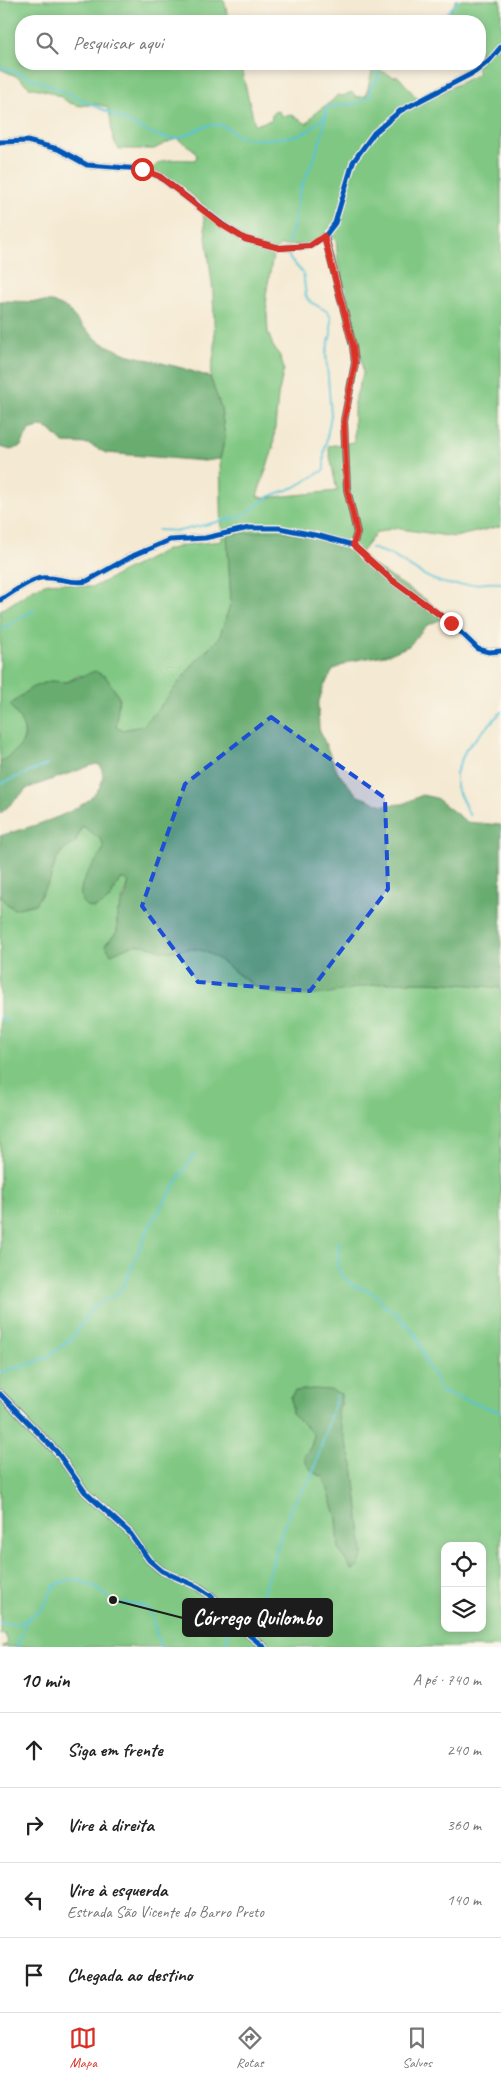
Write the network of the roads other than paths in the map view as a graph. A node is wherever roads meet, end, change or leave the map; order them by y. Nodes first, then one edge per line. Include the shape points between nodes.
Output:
1 (501, 47) edge
2 (486, 63) edge
3 (478, 70) edge
4 (0, 142) edge
5 (324, 236) junction
6 (353, 545) junction
7 (0, 600) edge
8 (501, 651) edge
9 (0, 1394) edge
10 (264, 1647) edge

1 - 2 street
3 - 5 street via 400,111 374,133 353,162 335,223
4 - 5 street via 27,141 58,149 87,165 142,169 159,176 245,239 280,248 310,246
5 - 6 street via 355,363 344,421 347,489 357,533
6 - 7 street via 279,528 249,528 204,538 170,540 130,556 87,581 79,583 40,578
6 - 8 street via 392,580 451,623 478,649
9 - 10 street via 57,1452 85,1492 130,1533 149,1560 162,1571 210,1595

